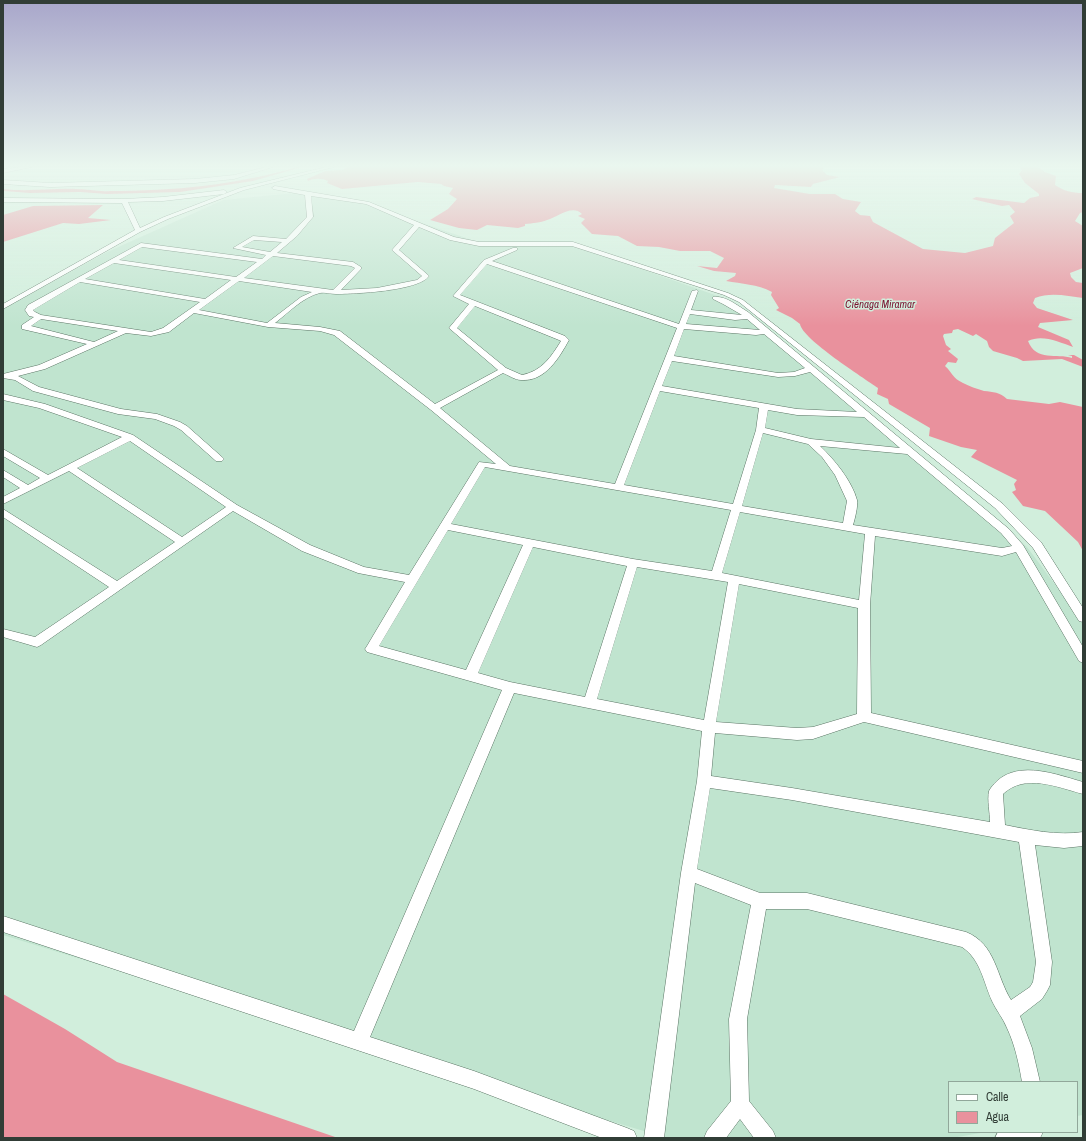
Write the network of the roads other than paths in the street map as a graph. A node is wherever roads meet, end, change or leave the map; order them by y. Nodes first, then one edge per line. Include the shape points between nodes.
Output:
1 (133, 220) edge
2 (161, 220) edge
3 (307, 220) edge
4 (407, 220) edge
5 (418, 225) junction
6 (138, 231) junction
7 (452, 239) junction
8 (287, 242) junction
9 (515, 249) junction
10 (270, 254) junction
11 (113, 261) junction
12 (262, 261) junction
13 (486, 261) junction
14 (78, 280) junction
15 (235, 280) junction
16 (319, 291) junction
17 (695, 291) junction
18 (335, 292) junction
19 (206, 301) junction
20 (474, 302) junction
21 (3, 307) edge
22 (193, 311) junction
23 (687, 312) junction
24 (40, 317) junction
25 (749, 317) junction
26 (268, 325) junction
27 (681, 327) junction
28 (126, 331) junction
29 (766, 331) junction
30 (91, 333) junction
31 (95, 344) junction
32 (669, 358) junction
33 (811, 369) junction
34 (503, 370) junction
35 (3, 376) edge
36 (657, 388) junction
37 (3, 397) edge
38 (764, 406) junction
39 (434, 408) junction
40 (866, 415) junction
41 (760, 430) junction
42 (130, 437) junction
43 (811, 442) junction
44 (3, 452) edge
45 (911, 452) junction
46 (219, 459) dead end
47 (71, 468) junction
48 (507, 468) junction
49 (3, 473) edge
50 (48, 479) junction
51 (619, 487) junction
52 (28, 489) junction
53 (3, 500) edge
54 (233, 507) junction
55 (736, 508) junction
56 (3, 512) edge
57 (445, 526) junction
58 (848, 527) junction
59 (870, 532) junction
60 (182, 542) junction
61 (530, 543) junction
62 (1019, 548) junction
63 (633, 563) junction
64 (716, 576) junction
65 (413, 580) junction
66 (734, 580) junction
67 (117, 586) junction
68 (864, 605) junction
69 (1083, 618) edge
70 (3, 633) edge
71 (1083, 658) edge
72 (470, 676) junction
73 (510, 687) junction
74 (589, 703) junction
75 (864, 717) junction
76 (709, 727) junction
77 (1083, 767) edge
78 (704, 781) junction
79 (1083, 788) edge
80 (998, 830) junction
81 (1026, 837) junction
82 (1083, 839) edge
83 (689, 873) junction
84 (760, 901) junction
85 (3, 924) edge
86 (1009, 1013) junction
87 (359, 1041) junction
88 (1031, 1081) edge
89 (740, 1104) junction
90 (1028, 1133) edge
91 (627, 1138) edge
92 (654, 1138) edge
93 (714, 1138) edge
94 (766, 1138) edge
95 (1005, 1138) edge

1 - 6 street
2 - 6 street
3 - 8 street
4 - 5 street
5 - 7 street
5 - 18 street via 395,250 426,276 424,280 377,290
6 - 21 street
7 - 9 street via 477,247
7 - 69 street via 479,244 574,244 741,301 999,506 1038,545
8 - 10 street
8 - 10 street via 252,238 236,248
9 - 13 street
9 - 17 street via 563,249
10 - 12 street
10 - 18 street via 357,266 359,268
11 - 12 street via 145,245
11 - 14 street
11 - 15 street
12 - 15 street
13 - 20 street via 456,294
13 - 27 street
14 - 19 street
14 - 24 street via 31,307 29,310 32,314
15 - 16 street
15 - 19 street
16 - 18 street
16 - 26 street via 303,298
17 - 23 street
17 - 25 street via 726,302
19 - 22 street
20 - 34 street via 453,328
20 - 34 street via 565,340 555,360 536,374 521,378
22 - 26 street
22 - 28 street via 162,332 151,334
23 - 25 street via 735,318
23 - 27 street
24 - 30 street
24 - 30 street via 25,327
25 - 29 street
26 - 39 street via 320,329 337,333
27 - 29 street via 748,333
27 - 32 street
28 - 30 street
28 - 31 street
29 - 33 street
30 - 31 street
31 - 35 street via 42,367
32 - 33 street via 778,375 795,374
32 - 36 street
33 - 40 street
34 - 39 street
35 - 46 street via 17,378 36,389 94,405 157,417 184,428
36 - 38 street
36 - 51 street
37 - 42 street via 42,406
38 - 40 street via 797,412
38 - 41 street
39 - 48 street
40 - 45 street
41 - 43 street
41 - 55 street
42 - 47 street
42 - 54 street
43 - 45 street
43 - 58 street via 840,475 852,500
44 - 50 street
45 - 62 street via 1005,531
47 - 50 street
47 - 60 street
48 - 51 street
48 - 57 street via 482,464
49 - 52 street
50 - 52 street
51 - 55 street
52 - 53 street
54 - 60 street
54 - 65 street via 306,548 362,570
55 - 58 street
55 - 64 street
56 - 67 street
57 - 61 street
57 - 65 street
58 - 59 street
59 - 62 street via 1002,552
59 - 68 street
60 - 67 street
61 - 63 street
61 - 72 street
62 - 71 street
63 - 64 street
63 - 74 street
64 - 66 street
65 - 72 street via 372,649
66 - 68 street
66 - 76 street
67 - 70 street via 36,642
68 - 75 street
72 - 73 street
73 - 74 street
73 - 87 street
74 - 76 street
75 - 76 street via 813,733
75 - 77 street
76 - 78 street
78 - 80 street
78 - 83 street
79 - 80 street via 1033,776 1013,778 1002,784 996,792
80 - 81 street
81 - 82 street
81 - 86 street via 1044,962 1041,985
83 - 84 street
83 - 92 street
84 - 86 street via 807,901 966,940 976,946 984,956 998,994
84 - 89 street via 738,1019
85 - 87 street via 176,983
86 - 88 street via 1027,1058
87 - 91 street via 474,1080
89 - 93 street
89 - 94 street
90 - 95 street

